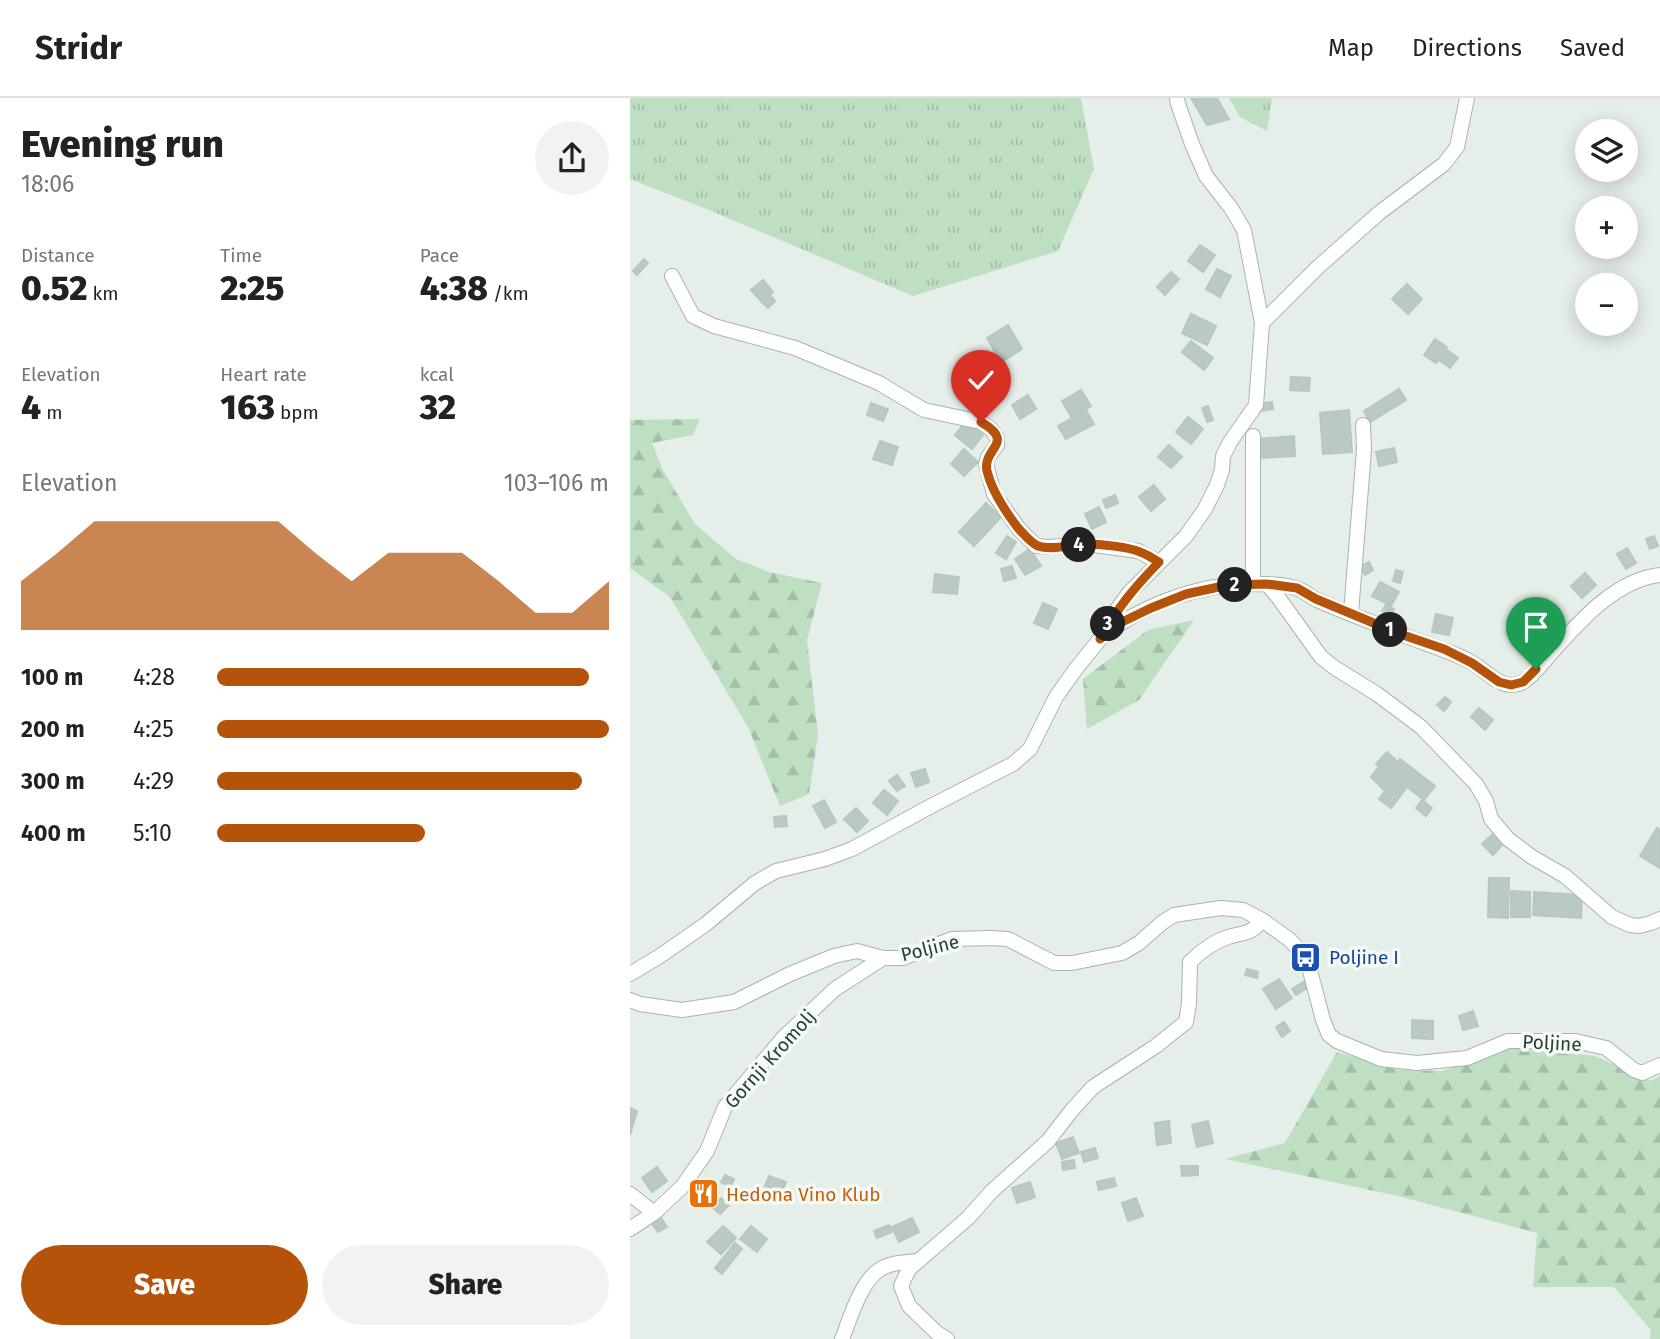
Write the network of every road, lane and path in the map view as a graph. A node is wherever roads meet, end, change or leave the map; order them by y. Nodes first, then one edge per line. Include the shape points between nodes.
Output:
1 (1177, 98) edge
2 (1467, 98) edge
3 (672, 276) dead end
4 (1262, 323) junction
5 (1363, 425) dead end
6 (1253, 436) dead end
7 (1159, 562) junction
8 (1660, 575) edge
9 (1260, 584) junction
10 (1351, 613) junction
11 (1100, 639) junction
12 (1660, 919) edge
13 (1262, 920) junction
14 (883, 958) junction
15 (630, 974) edge
16 (630, 1000) edge
17 (1660, 1065) edge
18 (630, 1194) edge
19 (654, 1213) junction
20 (630, 1228) edge
21 (916, 1261) junction
22 (842, 1339) edge
23 (947, 1339) edge

1 - 4 street via 1206,176 1244,230
2 - 4 street via 1457,148 1444,164 1369,222
3 - 7 street via 693,316 795,348 879,383 924,410 981,422 991,429 997,445 986,464 995,494 1037,546 1087,544 1138,551
4 - 7 street via 1256,405 1223,456 1217,485 1205,509
5 - 10 street
6 - 9 street
7 - 11 street via 1129,593
8 - 10 street via 1628,585 1604,601 1523,682 1511,685 1444,649
9 - 10 street via 1297,588
9 - 11 street via 1186,594 1120,623
9 - 12 street via 1278,597 1321,657 1421,727 1476,784 1492,820 1508,839 1565,876 1612,917 1639,926
11 - 15 street via 1056,697 1030,749 1013,764 852,849 776,871
13 - 14 street, Poljine via 1243,910 1221,908 1174,915 1122,953 1072,963 1054,963 1008,939 990,938 953,939 903,958
13 - 17 street, Poljine via 1290,940 1309,967 1329,1035 1381,1059 1417,1063 1467,1058 1508,1041 1575,1041 1606,1048 1642,1073
13 - 21 street via 1248,933 1228,937 1190,962 1186,1022 1093,1087 1048,1141
14 - 16 street, Poljine via 857,951 834,956 734,1002 682,1010
14 - 19 street, Gornji Kromolj via 835,989 785,1037 725,1107 707,1151 682,1187
18 - 19 street
19 - 20 street, Gornji Kromolj
21 - 22 street via 880,1269 869,1280
21 - 23 street via 901,1286 909,1306

